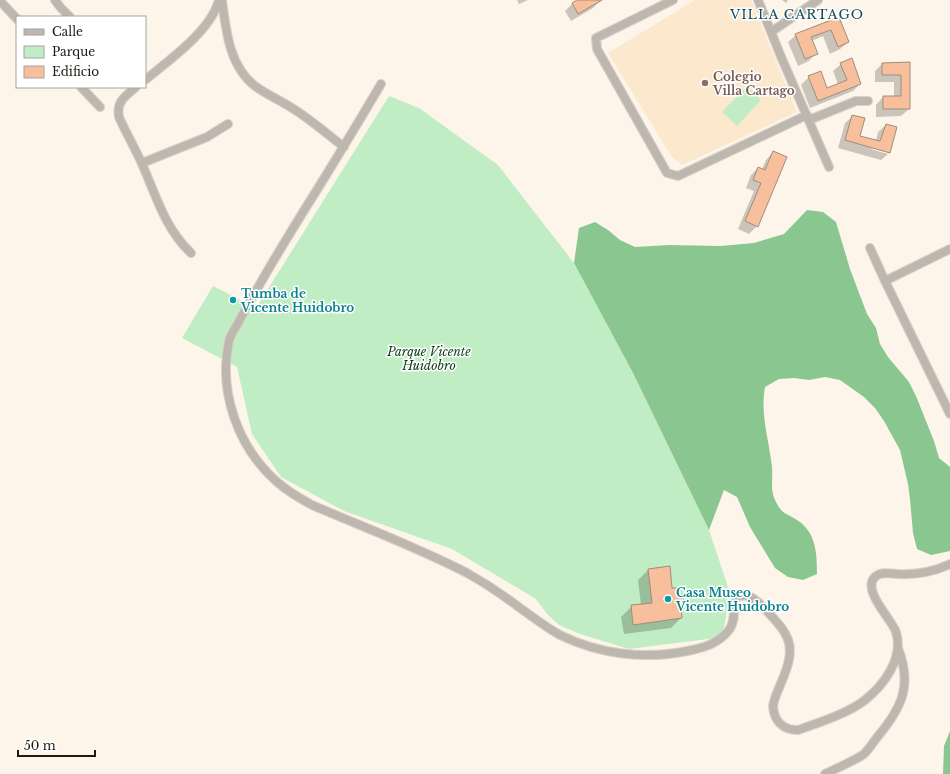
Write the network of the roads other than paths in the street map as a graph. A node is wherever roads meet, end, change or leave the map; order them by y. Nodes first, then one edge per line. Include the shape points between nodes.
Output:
1 (55, 0) edge
2 (219, 0) edge
3 (222, 0) edge
4 (673, 0) edge
5 (758, 0) edge
6 (818, 0) edge
7 (0, 1) edge
8 (69, 16) edge
9 (16, 18) edge
10 (771, 32) junction
11 (146, 79) edge
12 (381, 84) dead end
13 (82, 88) edge
14 (135, 88) edge
15 (868, 101) dead end
16 (100, 107) dead end
17 (808, 117) junction
18 (228, 124) dead end
19 (344, 147) junction
20 (142, 163) junction
21 (829, 167) dead end
22 (870, 248) dead end
23 (950, 249) edge
24 (191, 253) dead end
25 (885, 281) junction
26 (949, 408) edge
27 (950, 564) edge
28 (898, 648) junction
29 (825, 774) edge

1 - 8 street
2 - 11 street via 215,12 204,27
3 - 19 street via 231,50 247,79 295,110
4 - 17 street via 596,38 597,49 667,173 678,176
5 - 10 street
6 - 10 street
7 - 9 street
10 - 17 street
12 - 19 street
13 - 16 street
14 - 20 street via 120,101 118,117
15 - 17 street via 856,101
17 - 21 street
18 - 20 street via 207,137
19 - 28 street via 268,269 229,340 226,368 229,397 237,424 258,461 277,482 305,501 451,565 503,595 549,628 571,640 602,650 649,655 680,653 703,648 717,641 729,629 733,622 735,598 742,595 750,596 780,625 790,647 789,664 773,701 773,711 777,721 793,730 838,715 864,701 890,671
20 - 24 street via 169,225
22 - 25 street
23 - 25 street
25 - 26 street
27 - 28 street via 922,573 880,574 871,583 872,592 894,626
28 - 29 street via 905,675 903,694 897,712 863,755

